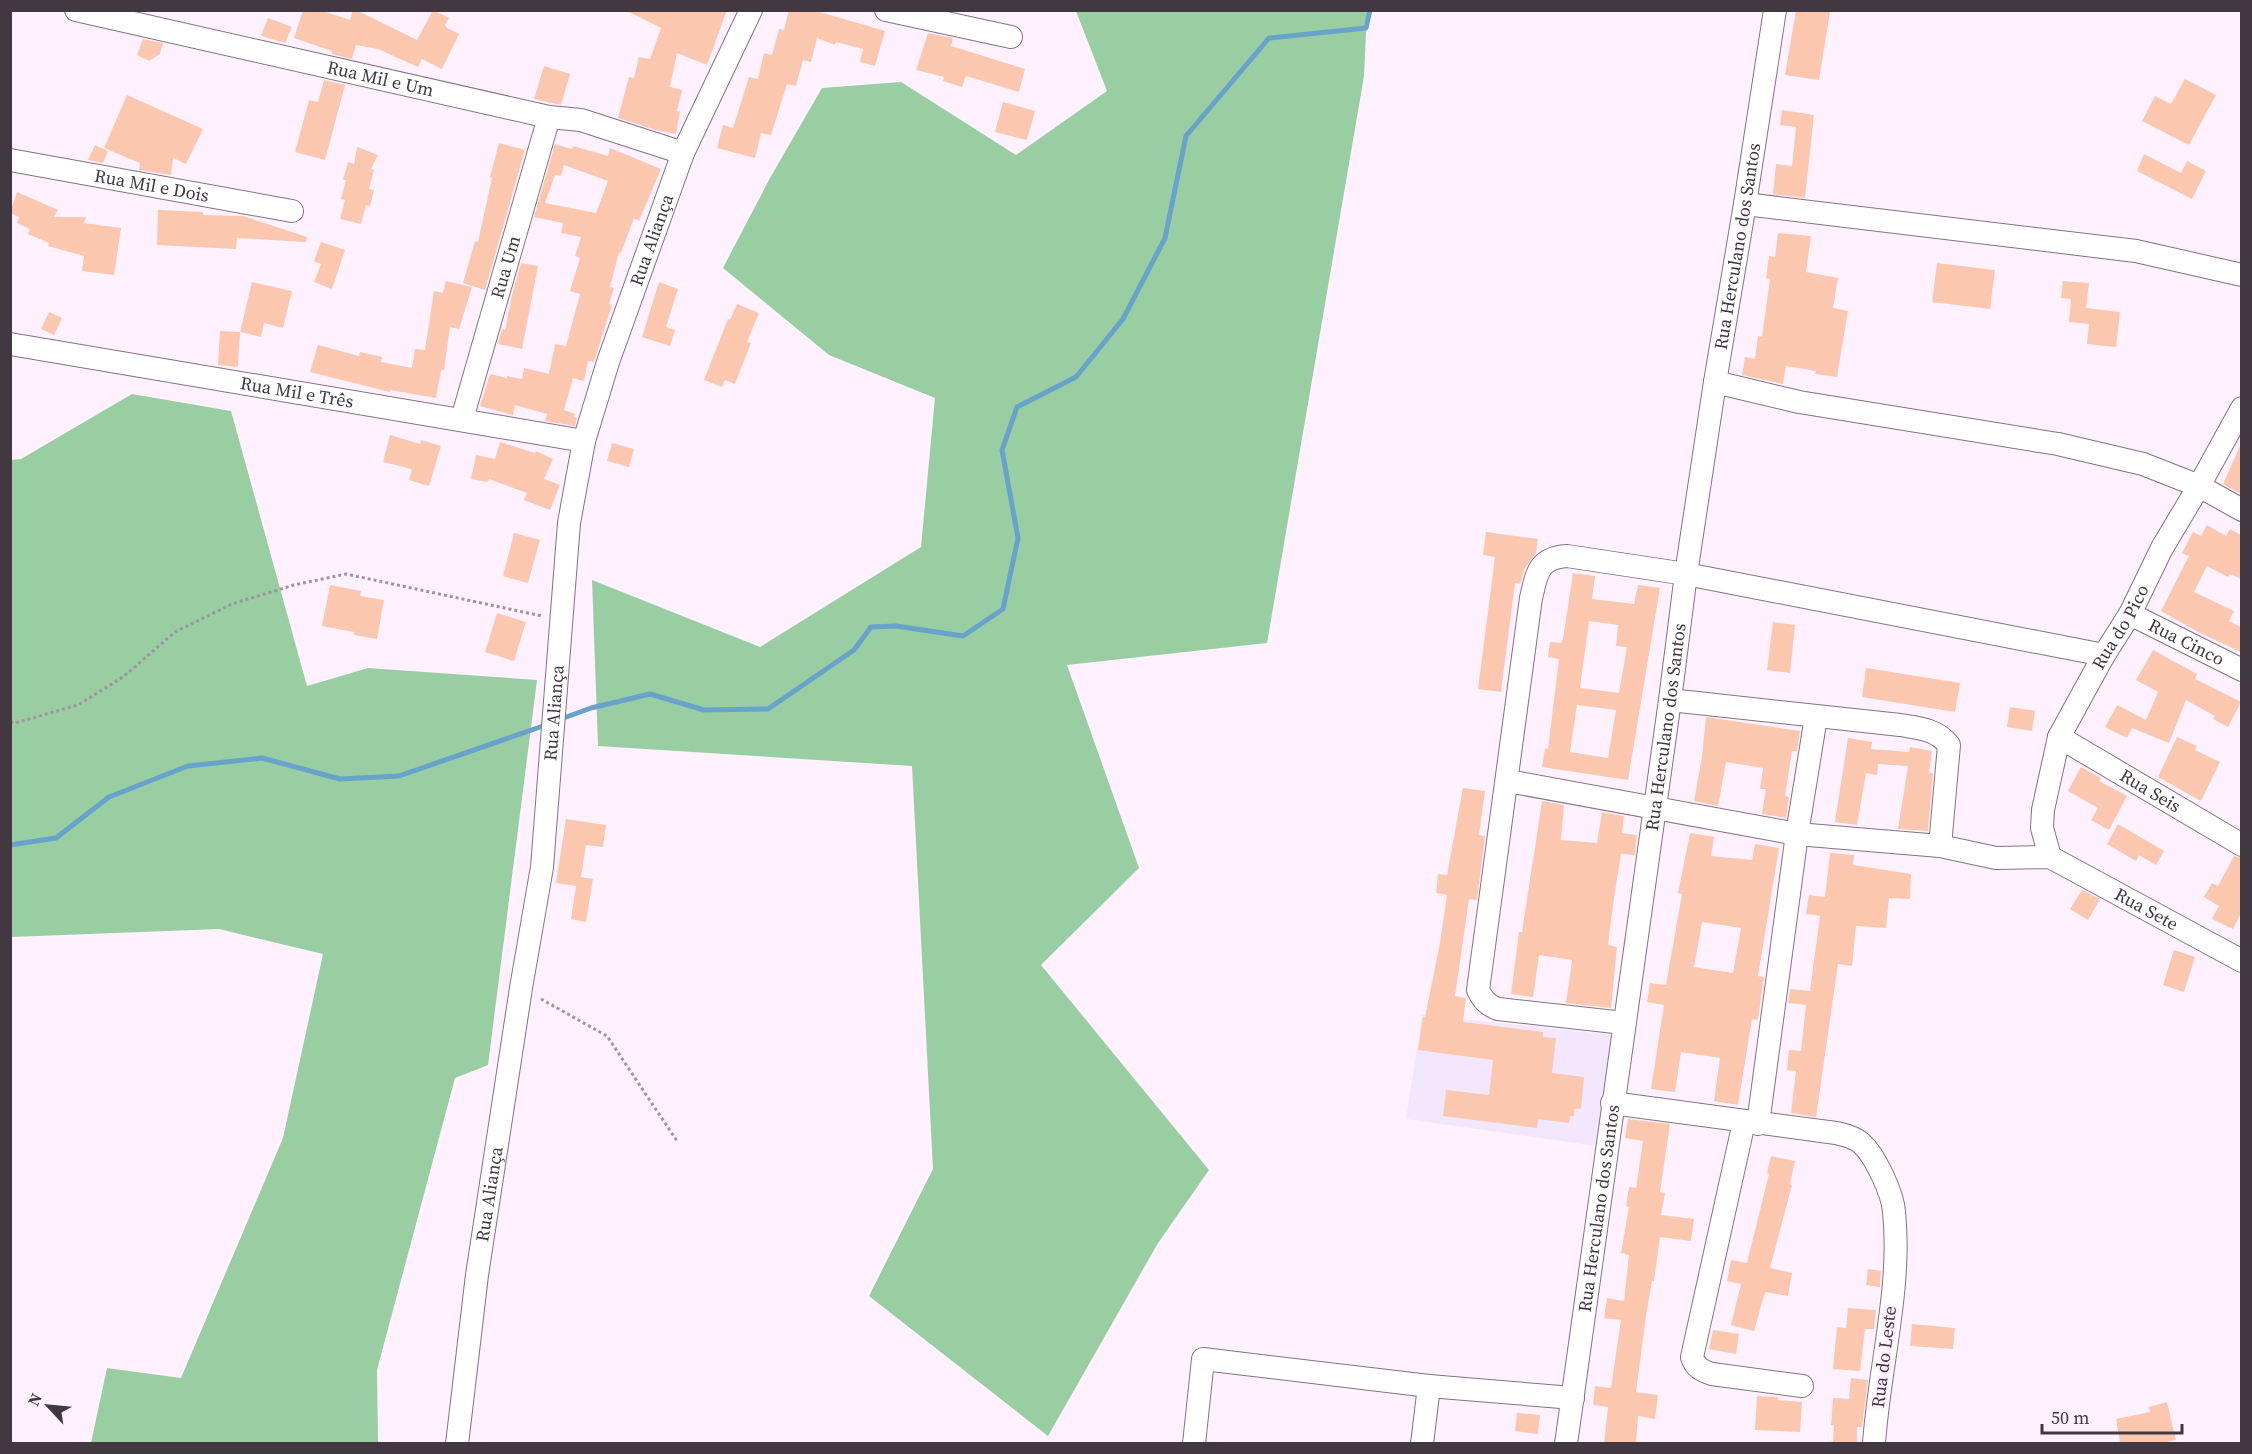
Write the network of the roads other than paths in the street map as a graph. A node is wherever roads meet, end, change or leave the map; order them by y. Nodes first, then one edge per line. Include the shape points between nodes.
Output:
1 (76, 10) edge
2 (751, 10) edge
3 (886, 10) edge
4 (1775, 10) edge
5 (1011, 37) dead end
6 (549, 117) junction
7 (683, 153) junction
8 (10, 160) edge
9 (1745, 204) junction
10 (292, 211) dead end
11 (2241, 275) edge
12 (10, 344) edge
13 (1714, 382) junction
14 (2241, 408) edge
15 (462, 419) junction
16 (584, 441) junction
17 (2199, 486) junction
18 (2241, 510) edge
19 (1686, 574) junction
20 (2130, 614) junction
21 (2104, 655) junction
22 (2241, 670) edge
23 (1670, 700) junction
24 (1816, 717) junction
25 (2059, 737) junction
26 (1508, 781) junction
27 (1655, 807) junction
28 (1797, 834) junction
29 (2241, 845) edge
30 (1940, 846) junction
31 (2050, 857) junction
32 (2241, 960) edge
33 (1624, 1023) junction
34 (1612, 1103) junction
35 (1751, 1123) junction
36 (1429, 1386) junction
37 (1802, 1386) dead end
38 (1573, 1398) junction
39 (457, 1443) edge
40 (1194, 1443) edge
41 (1422, 1443) edge
42 (1566, 1443) edge
43 (1874, 1443) edge

1 - 6 street, Rua Mil e Um
2 - 7 street, Rua Aliança
3 - 5 street
4 - 9 street, Rua Herculano dos Santos
6 - 7 street, Rua Mil e Um via 581,120
6 - 15 street, Rua Um
7 - 16 street, Rua Aliança
8 - 10 street, Rua Mil e Dois
9 - 11 street via 2136,251
9 - 13 street, Rua Herculano dos Santos
12 - 15 street, Rua Mil e Três
13 - 17 street via 1799,402 2058,444 2143,464
13 - 19 street, Rua Herculano dos Santos
14 - 17 street, Rua do Pico
15 - 16 street, Rua Mil e Três
16 - 39 street, Rua Aliança via 569,523 543,867 477,1275
17 - 18 street
17 - 20 street, Rua do Pico via 2162,548
19 - 21 street
19 - 23 street, Rua Herculano dos Santos
19 - 26 street via 1567,556 1545,562 1538,571 1531,598
20 - 21 street, Rua do Pico
20 - 22 street, Rua Cinco
21 - 25 street, Rua do Pico
23 - 24 street
23 - 27 street, Rua Herculano dos Santos
24 - 28 street
24 - 30 street via 1911,726 1942,736 1949,745
25 - 29 street, Rua Seis
25 - 31 street, Rua do Pico via 2043,810 2042,828
26 - 27 street
26 - 33 street via 1478,990 1482,999 1498,1009
27 - 28 street
27 - 33 street, Rua Herculano dos Santos
28 - 30 street
28 - 35 street
30 - 31 street via 1996,858
31 - 32 street, Rua Sete
33 - 34 street, Rua Herculano dos Santos
34 - 35 street, Rua do Leste
34 - 38 street, Rua Herculano dos Santos
35 - 37 street via 1692,1357 1702,1371 1712,1374
35 - 43 street, Rua do Leste via 1851,1137 1875,1161 1886,1185 1894,1210 1894,1271
36 - 38 street
36 - 40 street via 1203,1359
36 - 41 street
38 - 42 street, Rua Herculano dos Santos

